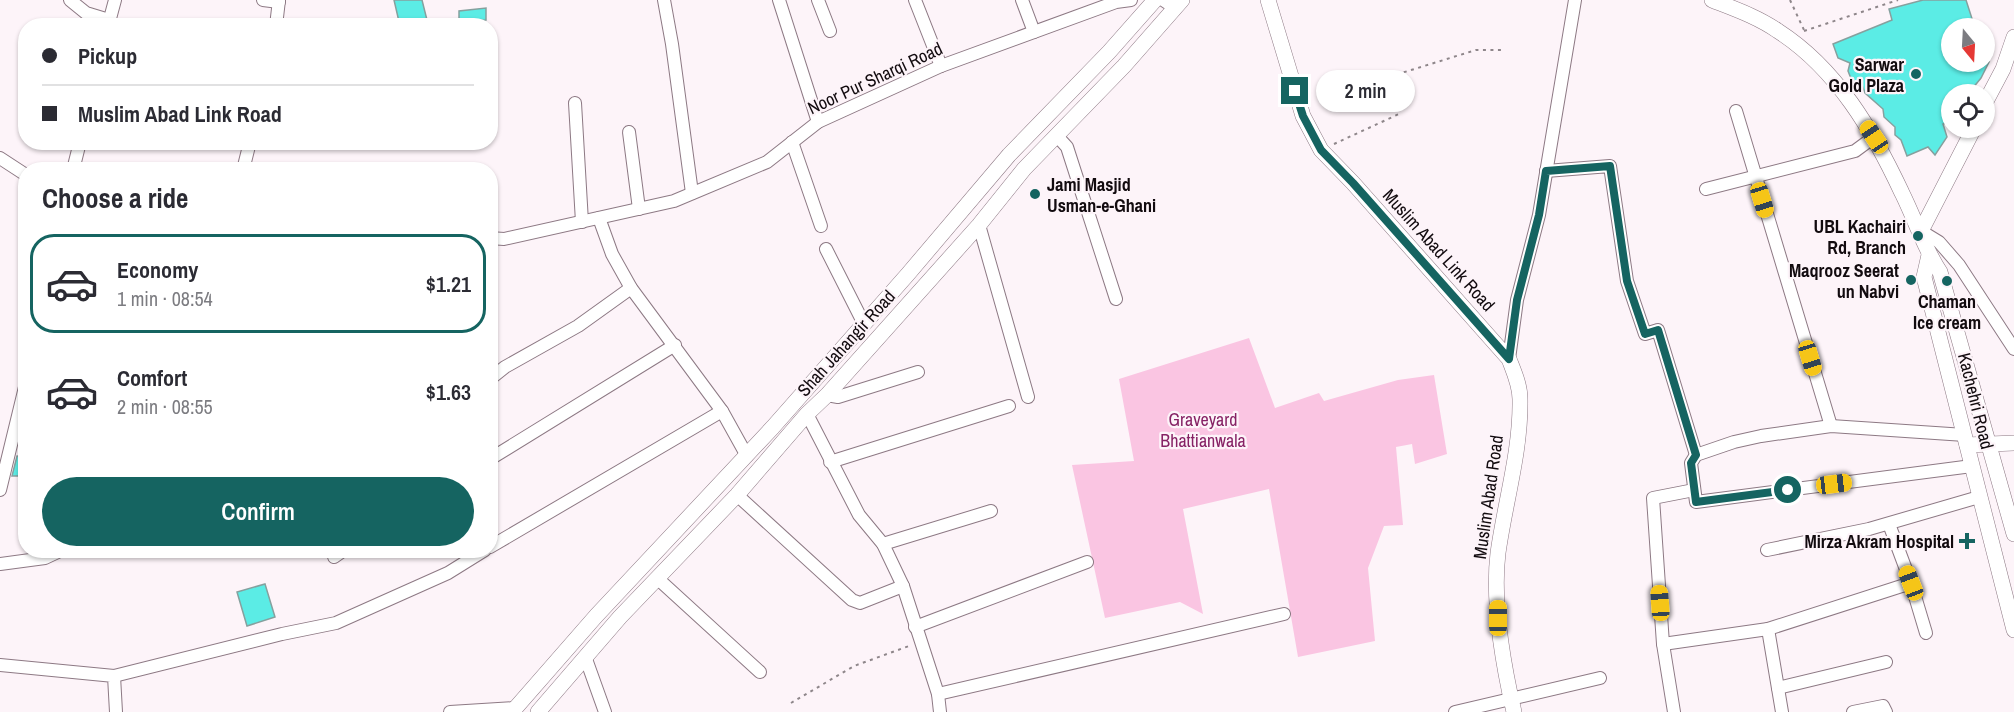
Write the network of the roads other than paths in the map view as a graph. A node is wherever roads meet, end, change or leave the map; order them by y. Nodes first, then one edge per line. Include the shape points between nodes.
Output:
1 (69, 0) edge
2 (115, 0) edge
3 (263, 0) edge
4 (664, 0) edge
5 (779, 0) edge
6 (818, 0) edge
7 (915, 0) edge
8 (1022, 0) edge
9 (1131, 0) edge
10 (1155, 0) edge
11 (1268, 0) edge
12 (1575, 0) edge
13 (1712, 0) edge
14 (279, 1) edge
15 (1116, 1) edge
16 (1173, 3) edge
17 (97, 18) edge
18 (110, 18) edge
19 (277, 18) edge
20 (830, 31) dead end
21 (1034, 32) junction
22 (2014, 37) edge
23 (941, 66) junction
24 (1994, 84) edge
25 (575, 103) dead end
26 (1736, 111) dead end
27 (818, 122) junction
28 (629, 132) dead end
29 (1057, 136) junction
30 (1874, 137) junction
31 (1969, 138) edge
32 (792, 142) junction
33 (0, 158) edge
34 (18, 170) edge
35 (1546, 171) junction
36 (1755, 177) junction
37 (1706, 189) dead end
38 (692, 193) junction
39 (639, 209) junction
40 (599, 218) junction
41 (582, 222) junction
42 (979, 225) junction
43 (821, 226) dead end
44 (1920, 231) junction
45 (498, 239) edge
46 (504, 240) junction
47 (498, 244) edge
48 (826, 249) dead end
49 (1929, 255) junction
50 (631, 288) junction
51 (1116, 299) dead end
52 (864, 324) junction
53 (675, 345) junction
54 (2014, 349) edge
55 (1509, 359) junction
56 (918, 372) dead end
57 (498, 373) edge
58 (827, 395) junction
59 (1028, 397) dead end
60 (1009, 406) dead end
61 (722, 411) junction
62 (807, 414) junction
63 (18, 416) edge
64 (1831, 426) junction
65 (1966, 440) junction
66 (2014, 443) edge
67 (1990, 444) junction
68 (498, 454) edge
69 (1696, 455) junction
70 (747, 456) junction
71 (830, 462) junction
72 (1972, 466) junction
73 (0, 490) edge
74 (1694, 490) junction
75 (737, 495) junction
76 (1979, 497) junction
77 (990, 511) dead end
78 (1889, 524) junction
79 (2014, 534) edge
80 (498, 542) edge
81 (883, 544) junction
82 (1767, 550) dead end
83 (45, 558) edge
84 (472, 558) edge
85 (1087, 562) dead end
86 (0, 564) edge
87 (657, 578) junction
88 (1911, 583) junction
89 (903, 586) junction
90 (1284, 614) dead end
91 (915, 627) junction
92 (1768, 629) junction
93 (2014, 630) edge
94 (1926, 633) dead end
95 (1663, 644) junction
96 (586, 659) junction
97 (1886, 662) dead end
98 (0, 665) edge
99 (760, 672) dead end
100 (114, 676) junction
101 (1600, 678) dead end
102 (1778, 688) junction
103 (938, 694) junction
104 (1513, 705) edge
105 (514, 710) edge
106 (116, 712) edge
107 (450, 712) edge
108 (538, 712) edge
109 (605, 712) edge
110 (940, 712) edge
111 (1455, 712) edge
112 (1674, 712) edge
113 (1782, 712) edge
114 (1854, 712) edge
115 (1886, 712) edge

1 - 17 street
2 - 18 street
3 - 14 street
4 - 38 street
5 - 27 street
6 - 20 street
7 - 23 street
8 - 21 street
9 - 15 street, Noor Pur Sharqi Road
10 - 52 street, Shah Jahangir Road via 1010,155
11 - 55 street, Muslim Abad Link Road via 1303,116 1321,150
12 - 35 street, Muslim Abad Link Road
13 - 30 street via 1777,29 1810,54 1830,75
14 - 19 street
15 - 21 street, Noor Pur Sharqi Road
16 - 29 street, Shah Jahangir Road via 1124,66
21 - 23 street, Noor Pur Sharqi Road
22 - 24 street
23 - 27 street, Noor Pur Sharqi Road
25 - 41 street
26 - 36 street
27 - 32 street, Noor Pur Sharqi Road
28 - 39 street
29 - 42 street, Shah Jahangir Road via 1024,169
29 - 51 street via 1067,147
30 - 36 street via 1855,152
30 - 44 street
31 - 44 street
32 - 38 street, Noor Pur Sharqi Road via 767,162
32 - 43 street
33 - 34 street
35 - 55 street, Muslim Abad Link Road via 1517,300
35 - 69 street via 1610,166 1627,281 1645,334 1658,330
36 - 37 street
36 - 64 street
38 - 39 street, Noor Pur Sharqi Road
39 - 40 street, Noor Pur Sharqi Road
40 - 41 street, Noor Pur Sharqi Road
40 - 50 street via 612,254
41 - 46 street, Noor Pur Sharqi Road
42 - 58 street, Shah Jahangir Road
42 - 59 street
44 - 49 street
44 - 54 street via 1939,242 1959,265
45 - 46 street
46 - 47 street
48 - 52 street
49 - 65 street, Kachehri Road via 1924,278
49 - 67 street, Kachehri Road via 1940,272
50 - 53 street
50 - 57 street via 578,326
52 - 70 street, Shah Jahangir Road
53 - 61 street
53 - 68 street
55 - 104 street, Muslim Abad Road via 1520,398 1515,457 1498,555 1498,618
56 - 58 street via 838,397
58 - 62 street, Shah Jahangir Road
60 - 71 street
61 - 70 street
61 - 80 street
62 - 71 street
62 - 75 street, Shah Jahangir Road
63 - 73 street
64 - 65 street
64 - 69 street via 1761,436
65 - 67 street
65 - 72 street, Kachehri Road
66 - 67 street
67 - 79 street, Kachehri Road
69 - 74 street via 1691,463
70 - 105 street, Shah Jahangir Road via 596,616
71 - 81 street via 859,515
72 - 74 street via 1696,502
72 - 76 street, Kachehri Road
74 - 95 street via 1653,498
75 - 87 street, Shah Jahangir Road
75 - 89 street via 852,600 860,603
76 - 78 street
76 - 93 street, Kachehri Road
77 - 81 street
78 - 82 street
78 - 88 street
81 - 89 street
83 - 86 street
84 - 100 street via 448,573 336,623
85 - 91 street
87 - 96 street, Shah Jahangir Road
87 - 99 street
88 - 92 street
88 - 94 street
89 - 91 street
90 - 103 street
91 - 103 street
92 - 95 street
92 - 102 street
95 - 112 street
96 - 108 street, Shah Jahangir Road
96 - 109 street
97 - 102 street
98 - 100 street
100 - 106 street
101 - 104 street
102 - 113 street
103 - 110 street
104 - 111 street
105 - 107 street
114 - 115 street via 1883,706

